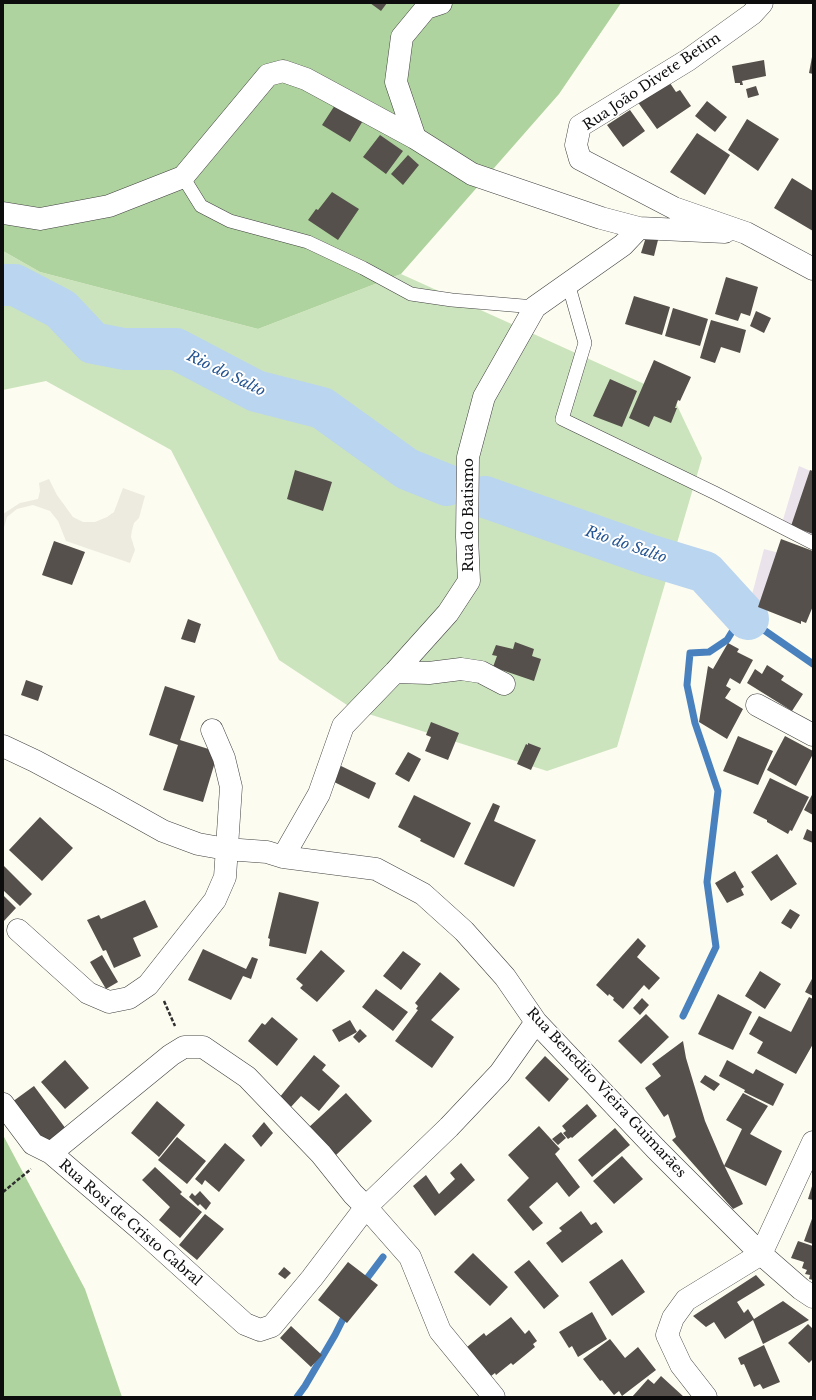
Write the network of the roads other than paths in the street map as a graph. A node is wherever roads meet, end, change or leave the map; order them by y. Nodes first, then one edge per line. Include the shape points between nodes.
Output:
1 (441, 3) edge
2 (762, 3) edge
3 (416, 138) junction
4 (182, 178) junction
5 (3, 213) edge
6 (639, 228) junction
7 (746, 233) junction
8 (813, 269) edge
9 (568, 283) junction
10 (534, 307) junction
11 (813, 543) edge
12 (395, 672) junction
13 (504, 684) dead end
14 (757, 705) dead end
15 (212, 730) dead end
16 (813, 735) edge
17 (3, 746) edge
18 (226, 849) junction
19 (283, 857) junction
20 (18, 930) dead end
21 (536, 1022) junction
22 (3, 1104) edge
23 (813, 1142) edge
24 (51, 1153) junction
25 (366, 1207) junction
26 (760, 1254) junction
27 (813, 1297) edge
28 (494, 1397) edge
29 (706, 1397) edge

1 - 3 street via 426,8 402,37 396,82
2 - 7 street, Rua João Divete Betim via 752,14 688,60 580,126 576,145 580,159 674,208
3 - 4 street via 306,79 283,71 268,75
3 - 6 street via 472,174 601,218
4 - 5 street via 109,206 40,219
4 - 10 lane via 201,206 230,221 308,242 411,294
6 - 7 street
6 - 9 street, Rua do Batismo via 623,245
7 - 8 street, Rua João Divete Betim
9 - 10 street, Rua do Batismo
9 - 11 lane via 585,343 562,419
10 - 12 street, Rua do Batismo via 484,397 468,457 469,580 448,613
12 - 13 street via 429,673 461,669 481,672
12 - 19 street, Rua do Batismo via 343,726 319,794
14 - 16 street
15 - 18 street via 224,758 231,787
17 - 18 street, Rua Benedito Vieira Guimarães via 98,794 163,831 198,844
18 - 19 street, Rua Benedito Vieira Guimarães via 266,852
18 - 20 street via 225,877 215,900 148,985 129,998 109,1002 88,993
19 - 21 street, Rua Benedito Vieira Guimarães via 376,868 423,894 464,931 506,977
21 - 25 street, Rua Rosi de Cristo Cabral via 500,1073
21 - 26 street, Rua Benedito Vieira Guimarães
22 - 24 street via 33,1144
23 - 26 street
24 - 25 street, Rua Rosi de Cristo Cabral via 171,1055 184,1047 202,1047 247,1077 321,1154
24 - 25 street, Rua Rosi de Cristo Cabral via 245,1324 260,1330 272,1326
25 - 28 street via 410,1257 440,1331
26 - 27 street, Rua Benedito Vieira Guimarães via 801,1290
26 - 29 street via 686,1300 673,1318 667,1335 681,1365

